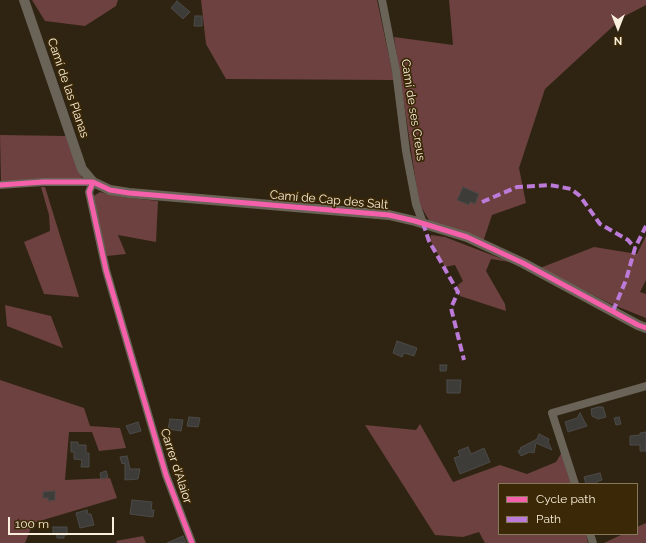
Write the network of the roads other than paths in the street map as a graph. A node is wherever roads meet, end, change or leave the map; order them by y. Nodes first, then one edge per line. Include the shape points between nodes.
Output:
1 (24, 0) edge
2 (382, 0) edge
3 (93, 182) junction
4 (0, 185) edge
5 (424, 223) junction
6 (642, 327) edge
7 (646, 336) edge
8 (646, 386) edge
9 (575, 483) edge
10 (192, 543) edge

1 - 3 street, Camí de las Planas via 82,169
2 - 5 street, Camí de ses Creus via 396,71 416,204
3 - 4 street, Camí de Cap des Salt
3 - 5 street, Camí de Cap des Salt via 110,190 128,194 389,215
3 - 10 street, Carrer d'Alaior via 89,192 106,270 166,475
5 - 6 street, Camí de Cap des Salt via 467,237 523,263
6 - 7 street, Camí de Cap des Salt
8 - 9 street via 552,413

